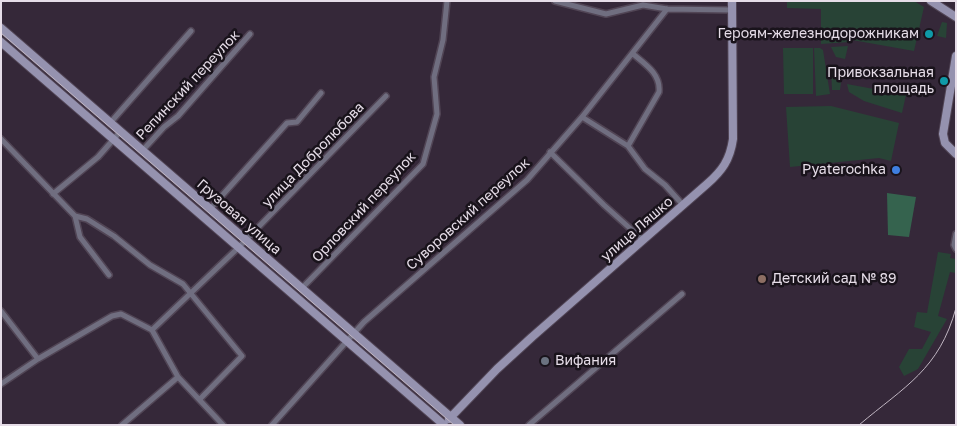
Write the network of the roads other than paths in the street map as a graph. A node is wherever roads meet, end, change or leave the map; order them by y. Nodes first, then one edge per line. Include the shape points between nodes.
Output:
1 (447, 1) edge
2 (555, 1) edge
3 (931, 1) edge
4 (732, 6) edge
5 (667, 9) junction
6 (956, 17) edge
7 (1, 28) edge
8 (191, 31) dead end
9 (250, 34) dead end
10 (1, 42) edge
11 (633, 54) junction
12 (956, 56) edge
13 (322, 93) dead end
14 (386, 96) dead end
15 (582, 117) junction
16 (110, 123) junction
17 (120, 132) junction
18 (1, 138) edge
19 (113, 140) junction
20 (628, 146) junction
21 (142, 151) junction
22 (550, 152) junction
23 (956, 154) edge
24 (54, 194) junction
25 (683, 205) junction
26 (210, 209) junction
27 (75, 216) junction
28 (956, 234) edge
29 (246, 240) junction
30 (643, 240) junction
31 (238, 248) junction
32 (956, 249) edge
33 (109, 275) dead end
34 (302, 288) junction
35 (190, 292) junction
36 (682, 294) dead end
37 (1, 312) edge
38 (152, 330) junction
39 (354, 333) junction
40 (346, 341) junction
41 (38, 359) junction
42 (178, 377) junction
43 (1, 384) edge
44 (200, 399) junction
45 (451, 417) junction
46 (122, 425) edge
47 (223, 425) edge
48 (272, 425) edge
49 (444, 425) edge
50 (460, 425) edge
51 (529, 425) edge

1 - 34 street, Орловский переулок via 443,40 434,77 437,114 424,164
2 - 5 street via 606,14 643,5
3 - 6 street
4 - 5 street
4 - 25 street, улица Ляшко via 731,152 716,176
5 - 11 street, Суворовский переулок
7 - 16 street, Грузовая улица
8 - 16 street
9 - 21 street, Репинский переулок via 178,116
10 - 19 street, Грузовая улица
11 - 15 street, Суворовский переулок
11 - 20 street via 652,70 659,92
12 - 23 street via 943,134 945,143
13 - 26 street via 297,122 287,123
14 - 29 street, улица Добролюбова
15 - 20 street
15 - 22 street, Суворовский переулок
16 - 17 street, Грузовая улица
17 - 19 street
17 - 21 street, Грузовая улица
18 - 24 street
19 - 24 street
19 - 31 street, Грузовая улица
20 - 25 street via 646,169
21 - 26 street, Грузовая улица
22 - 30 street
22 - 39 street, Суворовский переулок via 527,180
24 - 27 street
25 - 30 street, улица Ляшко
26 - 29 street, Грузовая улица
27 - 33 street via 80,237
27 - 35 street via 87,219 114,236 150,265 178,280
28 - 32 street
29 - 31 street, улица Добролюбова
29 - 34 street, Грузовая улица
30 - 45 street, улица Ляшко via 504,363
31 - 35 street, улица Добролюбова
31 - 40 street, Грузовая улица
34 - 39 street, Грузовая улица
35 - 38 street, улица Добролюбова
35 - 44 street via 242,356
36 - 51 street
37 - 41 street
38 - 41 street via 126,315 117,314
38 - 42 street
39 - 40 street, Суворовский переулок
39 - 45 street, Грузовая улица
40 - 48 street, Суворовский переулок
40 - 49 street, Грузовая улица
41 - 43 street
42 - 44 street
42 - 46 street
44 - 47 street
45 - 49 street, улица Ляшко
45 - 50 street, Грузовая улица

